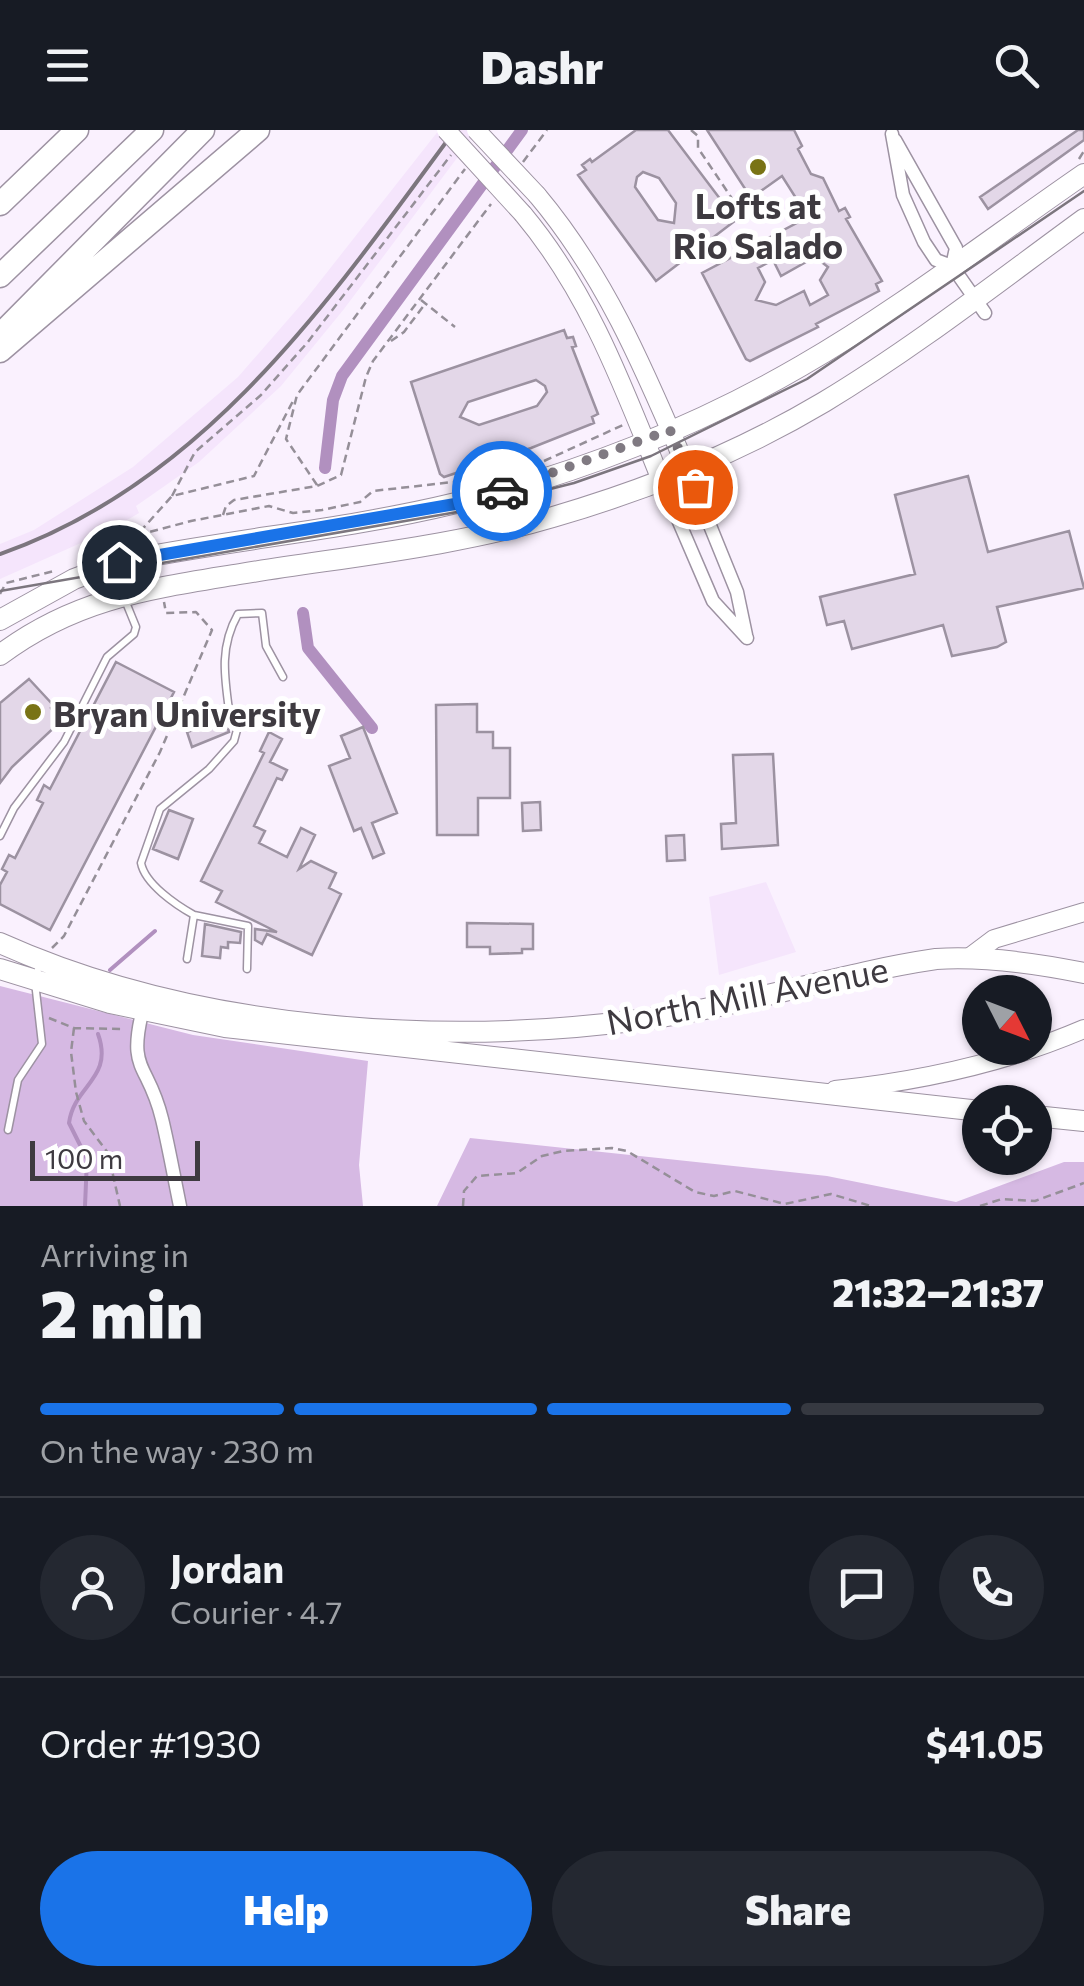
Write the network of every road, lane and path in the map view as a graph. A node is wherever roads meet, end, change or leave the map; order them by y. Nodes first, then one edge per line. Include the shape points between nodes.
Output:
1 (77, 130) edge
2 (152, 130) edge
3 (203, 130) edge
4 (258, 130) edge
5 (476, 130) edge
6 (547, 130) edge
7 (692, 130) edge
8 (893, 132) edge
9 (452, 137) edge
10 (1084, 151) edge
11 (474, 157) dead end
12 (1081, 167) edge
13 (514, 174) dead end
14 (494, 200) dead end
15 (733, 200) dead end
16 (0, 204) edge
17 (1084, 219) edge
18 (952, 266) junction
19 (0, 276) edge
20 (419, 299) junction
21 (425, 304) junction
22 (980, 306) junction
23 (455, 326) dead end
24 (0, 334) edge
25 (389, 340) junction
26 (0, 350) edge
27 (297, 395) junction
28 (624, 424) dead end
29 (670, 430) junction
30 (645, 441) junction
31 (687, 469) junction
32 (661, 480) junction
33 (318, 486) junction
34 (172, 496) junction
35 (223, 517) junction
36 (138, 534) junction
37 (96, 557) dead end
38 (66, 568) dead end
39 (0, 594) edge
40 (123, 594) junction
41 (163, 596) dead end
42 (0, 620) edge
43 (0, 655) edge
44 (283, 678) dead end
45 (286, 714) dead end
46 (238, 724) junction
47 (0, 836) edge
48 (1084, 912) edge
49 (194, 915) junction
50 (0, 943) edge
51 (970, 958) junction
52 (188, 959) dead end
53 (0, 969) edge
54 (247, 969) dead end
55 (38, 971) junction
56 (1084, 973) edge
57 (145, 1002) junction
58 (38, 1012) junction
59 (76, 1028) junction
60 (542, 1028) junction
61 (1084, 1028) edge
62 (119, 1030) dead end
63 (548, 1066) junction
64 (800, 1093) junction
65 (962, 1109) edge
66 (1052, 1118) edge
67 (1084, 1121) edge
68 (8, 1130) dead end
69 (1084, 1183) edge
70 (120, 1206) edge
71 (180, 1206) edge
72 (463, 1206) edge
73 (871, 1206) edge
74 (980, 1206) edge

1 - 16 highway
2 - 19 highway
3 - 24 highway
4 - 26 highway
5 - 29 street, bridge via 537,194 606,290
6 - 13 path
7 - 15 path
8 - 18 street via 956,248
8 - 18 street via 895,162 915,223 936,260
9 - 30 street, bridge via 565,269
9 - 34 path via 307,344 195,452
10 - 12 path
11 - 27 path
12 - 18 main road
14 - 20 path
17 - 22 main road
18 - 22 street
18 - 29 main road via 800,367
20 - 21 path
20 - 25 path
21 - 23 path
21 - 25 path
22 - 31 main road via 821,403
25 - 33 path via 366,378 342,472
27 - 33 path via 286,439
27 - 34 path via 254,476
28 - 35 path via 537,464 373,491 360,502 304,513 269,506
29 - 30 main road
29 - 31 street
30 - 32 street
30 - 42 main road via 455,504 119,562
31 - 32 main road
31 - 32 street via 737,592 746,638 713,601
32 - 40 main road via 474,536
33 - 35 path via 234,500
34 - 36 path
35 - 36 path
36 - 37 path
38 - 39 path via 6,583
40 - 43 main road via 64,615
40 - 47 lane via 134,634 107,657 64,742
41 - 55 path via 166,613 196,612 212,630 160,752 64,936
44 - 46 lane via 266,646 262,613 238,614 222,662 229,710 241,715
45 - 46 lane
46 - 49 lane via 234,741 210,769 160,808 141,864 152,883
48 - 51 street via 994,939
49 - 52 lane
49 - 54 lane via 248,926
50 - 55 main road, North Mill Avenue
51 - 56 main road, North Mill Avenue
51 - 60 main road, North Mill Avenue via 900,965 654,1018
53 - 55 main road, North Mill Avenue
55 - 57 main road, North Mill Avenue
55 - 58 lane
57 - 60 main road, North Mill Avenue via 415,1032
57 - 63 main road, North Mill Avenue via 225,1027
57 - 71 street via 135,1049 162,1116
58 - 59 path
58 - 68 lane via 42,1044 18,1080
59 - 62 path
59 - 70 path via 76,1092 89,1129 108,1153
60 - 63 main road
61 - 64 street via 946,1074
63 - 64 main road, North Mill Avenue
64 - 65 main road, North Mill Avenue
66 - 67 main road
69 - 74 path via 1035,1201
72 - 73 path via 464,1192 477,1176 517,1173 542,1156 591,1148 627,1151 695,1192 714,1196 735,1192 786,1204 832,1194

